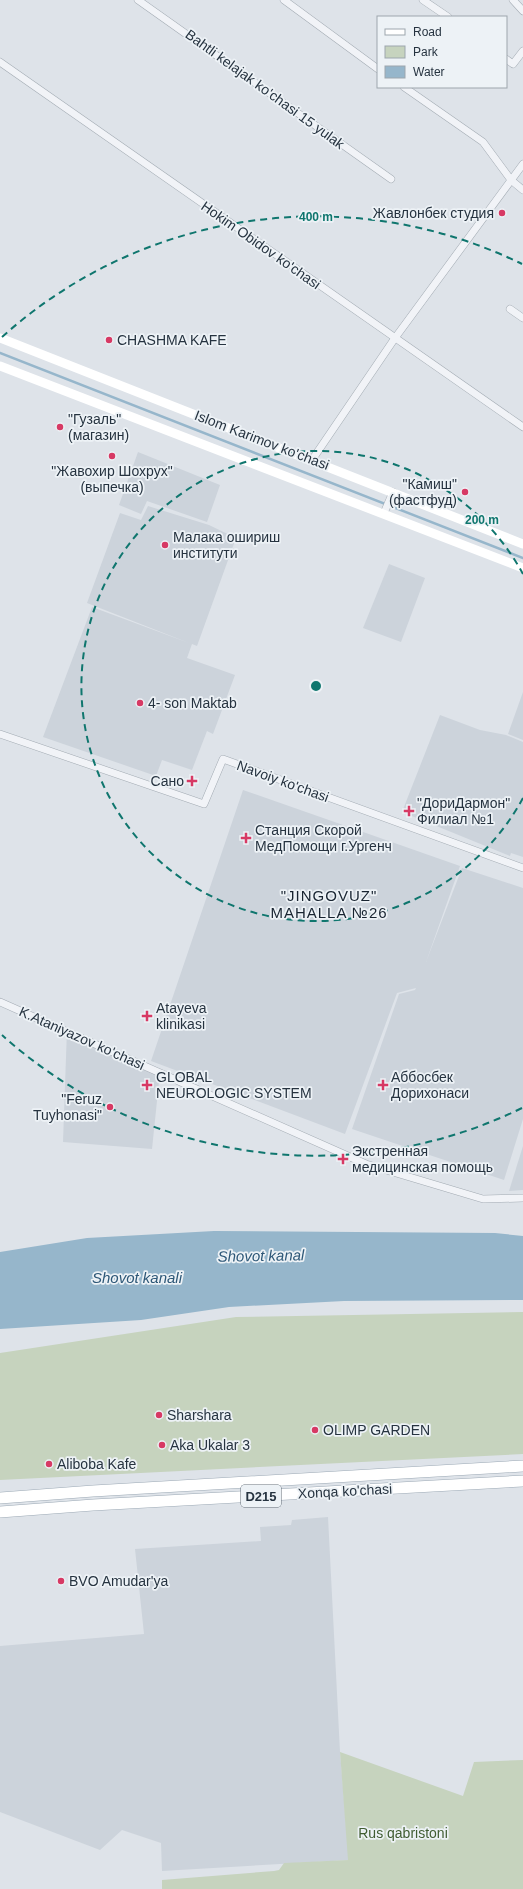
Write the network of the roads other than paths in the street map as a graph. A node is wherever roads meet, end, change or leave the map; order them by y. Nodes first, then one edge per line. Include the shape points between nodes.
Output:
1 (138, 0) edge
2 (284, 0) edge
3 (423, 0) edge
4 (513, 0) edge
5 (523, 11) edge
6 (447, 16) edge
7 (523, 51) edge
8 (507, 60) edge
9 (0, 62) edge
10 (377, 68) edge
11 (405, 88) edge
12 (523, 164) edge
13 (391, 179) dead end
14 (511, 180) junction
15 (523, 190) edge
16 (510, 309) dead end
17 (523, 318) edge
18 (0, 338) edge
19 (394, 338) junction
20 (0, 366) edge
21 (523, 427) edge
22 (312, 460) junction
23 (392, 492) junction
24 (384, 513) junction
25 (523, 544) edge
26 (523, 568) edge
27 (0, 734) edge
28 (523, 868) edge
29 (0, 1002) edge
30 (523, 1198) edge
31 (523, 1466) edge
32 (523, 1481) edge
33 (93, 1491) junction
34 (0, 1498) edge
35 (93, 1505) junction
36 (0, 1512) edge

1 - 13 street, Bahtli kelajak ko'chasi 15 yulak
2 - 10 street
3 - 6 street
4 - 5 street
7 - 8 street via 513,64
9 - 19 street, Hokim Obidov ko'chasi
11 - 14 street via 483,142
12 - 14 street
14 - 15 street
14 - 19 street
16 - 17 street
18 - 22 main road, Islom Karimov ko'chasi
19 - 21 street, Hokim Obidov ko'chasi
19 - 22 street
20 - 24 main road, Islom Karimov ko'chasi
22 - 23 main road, Islom Karimov ko'chasi
23 - 24 street
23 - 25 main road, Islom Karimov ko'chasi
24 - 26 main road, Islom Karimov ko'chasi
27 - 28 street, Navoiy ko'chasi via 204,804 223,759
29 - 30 street, K.Ataniyazov ko'chasi via 366,1164 483,1199
31 - 33 main road, Xonqa ko'chasi / D215
32 - 35 main road, Xonqa ko'chasi / D215
33 - 34 main road, Xonqa ko'chasi / D215
33 - 35 main road
35 - 36 main road, Xonqa ko'chasi / D215

